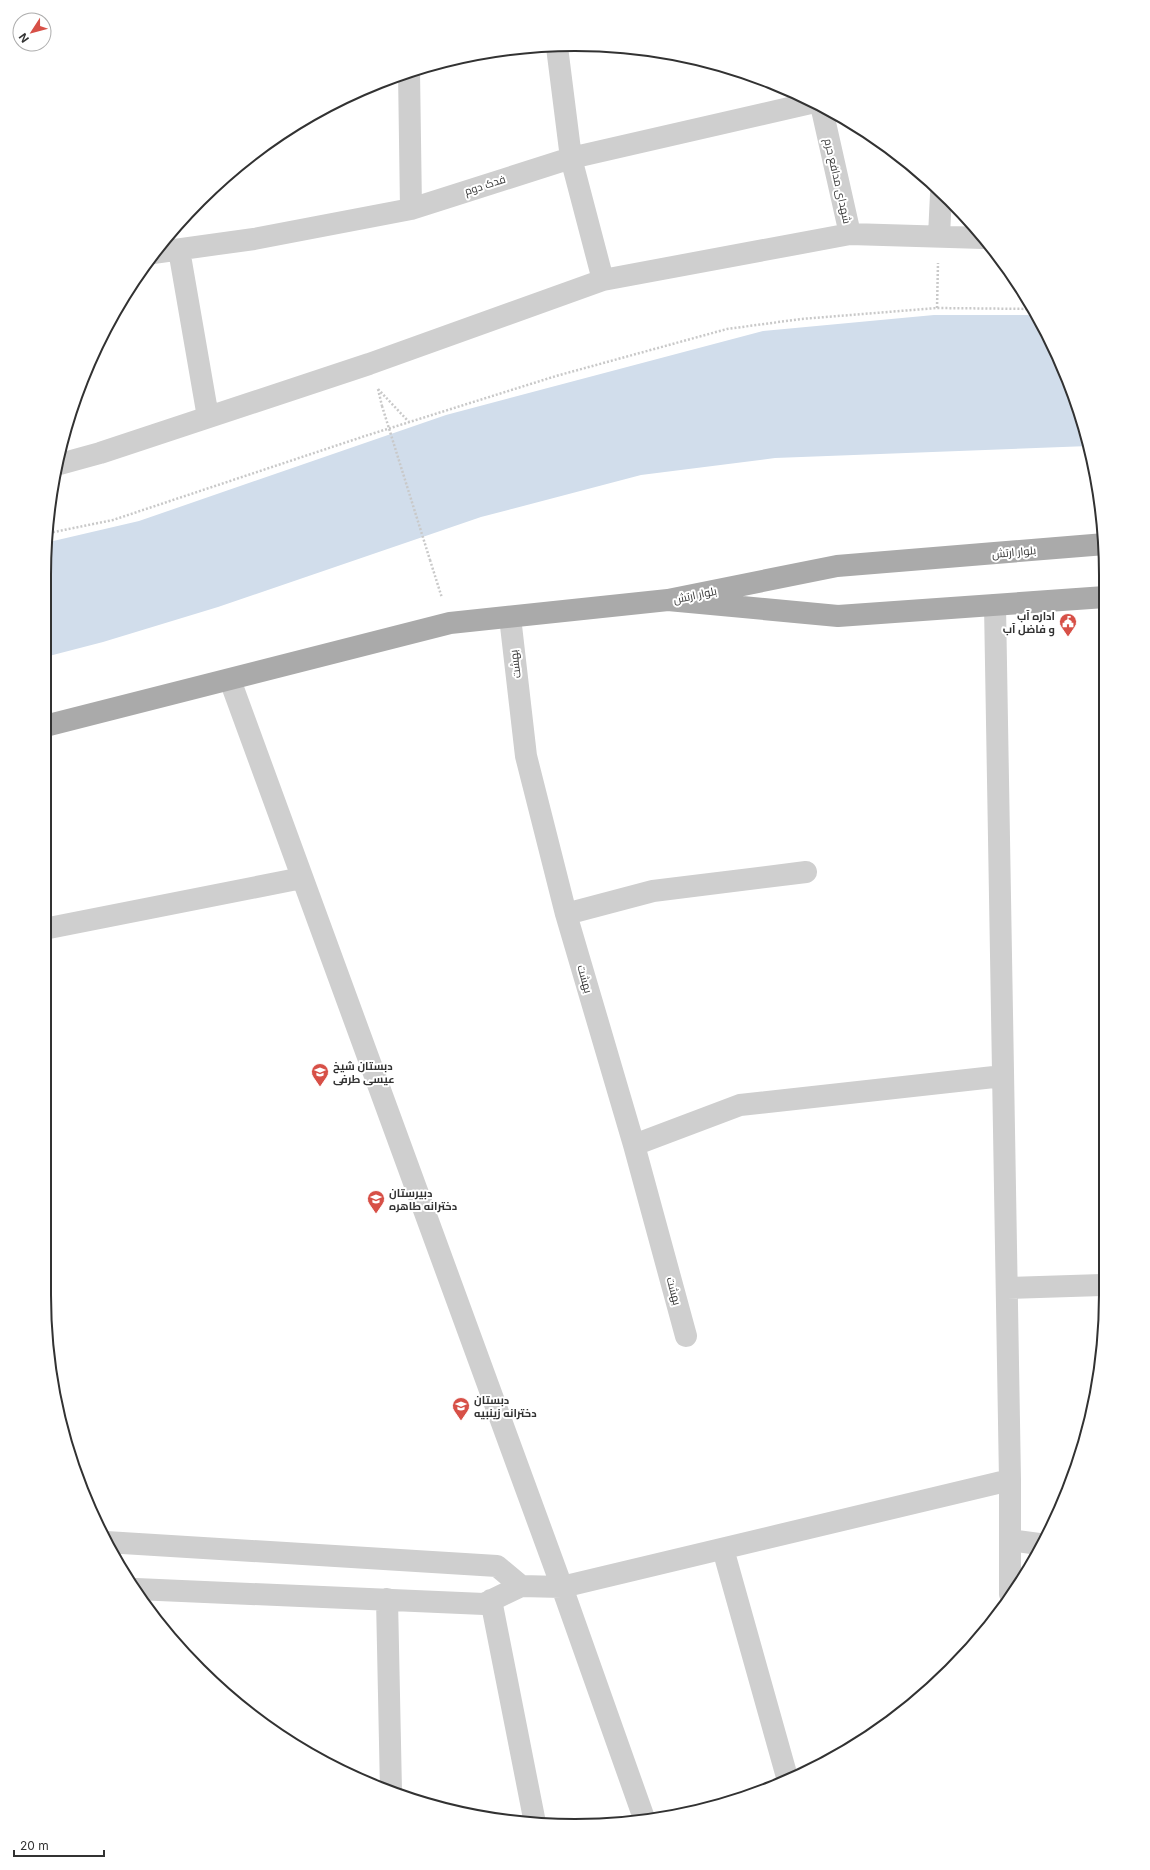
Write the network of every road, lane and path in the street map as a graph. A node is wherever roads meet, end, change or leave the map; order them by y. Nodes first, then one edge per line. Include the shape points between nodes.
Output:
1 (558, 52) edge
2 (409, 78) edge
3 (805, 104) edge
4 (822, 113) edge
5 (571, 158) junction
6 (941, 199) edge
7 (411, 209) junction
8 (850, 234) junction
9 (939, 236) junction
10 (975, 238) edge
11 (179, 250) junction
12 (162, 252) edge
13 (603, 280) junction
14 (937, 308) junction
15 (1026, 309) edge
16 (377, 388) dead end
17 (382, 406) dead end
18 (208, 417) junction
19 (409, 422) junction
20 (63, 463) edge
21 (53, 533) edge
22 (1098, 545) edge
23 (1099, 597) edge
24 (668, 600) junction
25 (995, 605) junction
26 (510, 617) junction
27 (450, 623) junction
28 (230, 680) junction
29 (51, 724) edge
30 (806, 872) dead end
31 (302, 878) junction
32 (566, 914) junction
33 (51, 927) edge
34 (1003, 1076) junction
35 (634, 1145) junction
36 (1099, 1285) edge
37 (1006, 1288) junction
38 (686, 1336) dead end
39 (1010, 1480) junction
40 (1010, 1540) junction
41 (113, 1542) edge
42 (1036, 1544) edge
43 (724, 1548) junction
44 (521, 1586) junction
45 (562, 1587) junction
46 (1010, 1587) edge
47 (141, 1589) edge
48 (387, 1599) junction
49 (491, 1600) junction
50 (786, 1774) edge
51 (391, 1785) edge
52 (643, 1815) edge
53 (534, 1817) edge

1 - 5 street
2 - 7 street
3 - 5 street, فدک دوم
4 - 8 street, شهدای مدافع حرم
5 - 7 street, فدک دوم
5 - 13 street
6 - 9 street
7 - 11 street, فدک دوم via 254,239
8 - 9 street
8 - 13 street
9 - 10 street
9 - 14 path
11 - 12 street, فدک دوم
11 - 18 street
13 - 18 street via 369,364
14 - 15 path
14 - 19 path via 801,319 727,329 556,376
16 - 19 path
17 - 27 path, bridge
18 - 20 street
19 - 21 path via 114,520
22 - 24 main road, بلوار ارتش via 837,566
23 - 25 main road, بلوار ارتش
24 - 25 main road, بلوار ارتش via 838,616
24 - 26 main road
25 - 34 street
26 - 27 main road
26 - 32 street, بهشت via 526,756
27 - 28 main road
28 - 29 main road
28 - 31 street
30 - 32 street via 653,891
31 - 33 street
31 - 45 street
32 - 35 street, بهشت
34 - 35 street via 740,1105
34 - 37 street
35 - 38 street, بهشت
36 - 37 street
37 - 39 street
39 - 40 street
39 - 43 street
40 - 42 street
40 - 46 street
41 - 44 street via 497,1566
43 - 45 street
43 - 50 street
44 - 45 street
44 - 49 street
45 - 52 street
47 - 48 street
48 - 49 street via 484,1604
48 - 51 street
49 - 53 street

